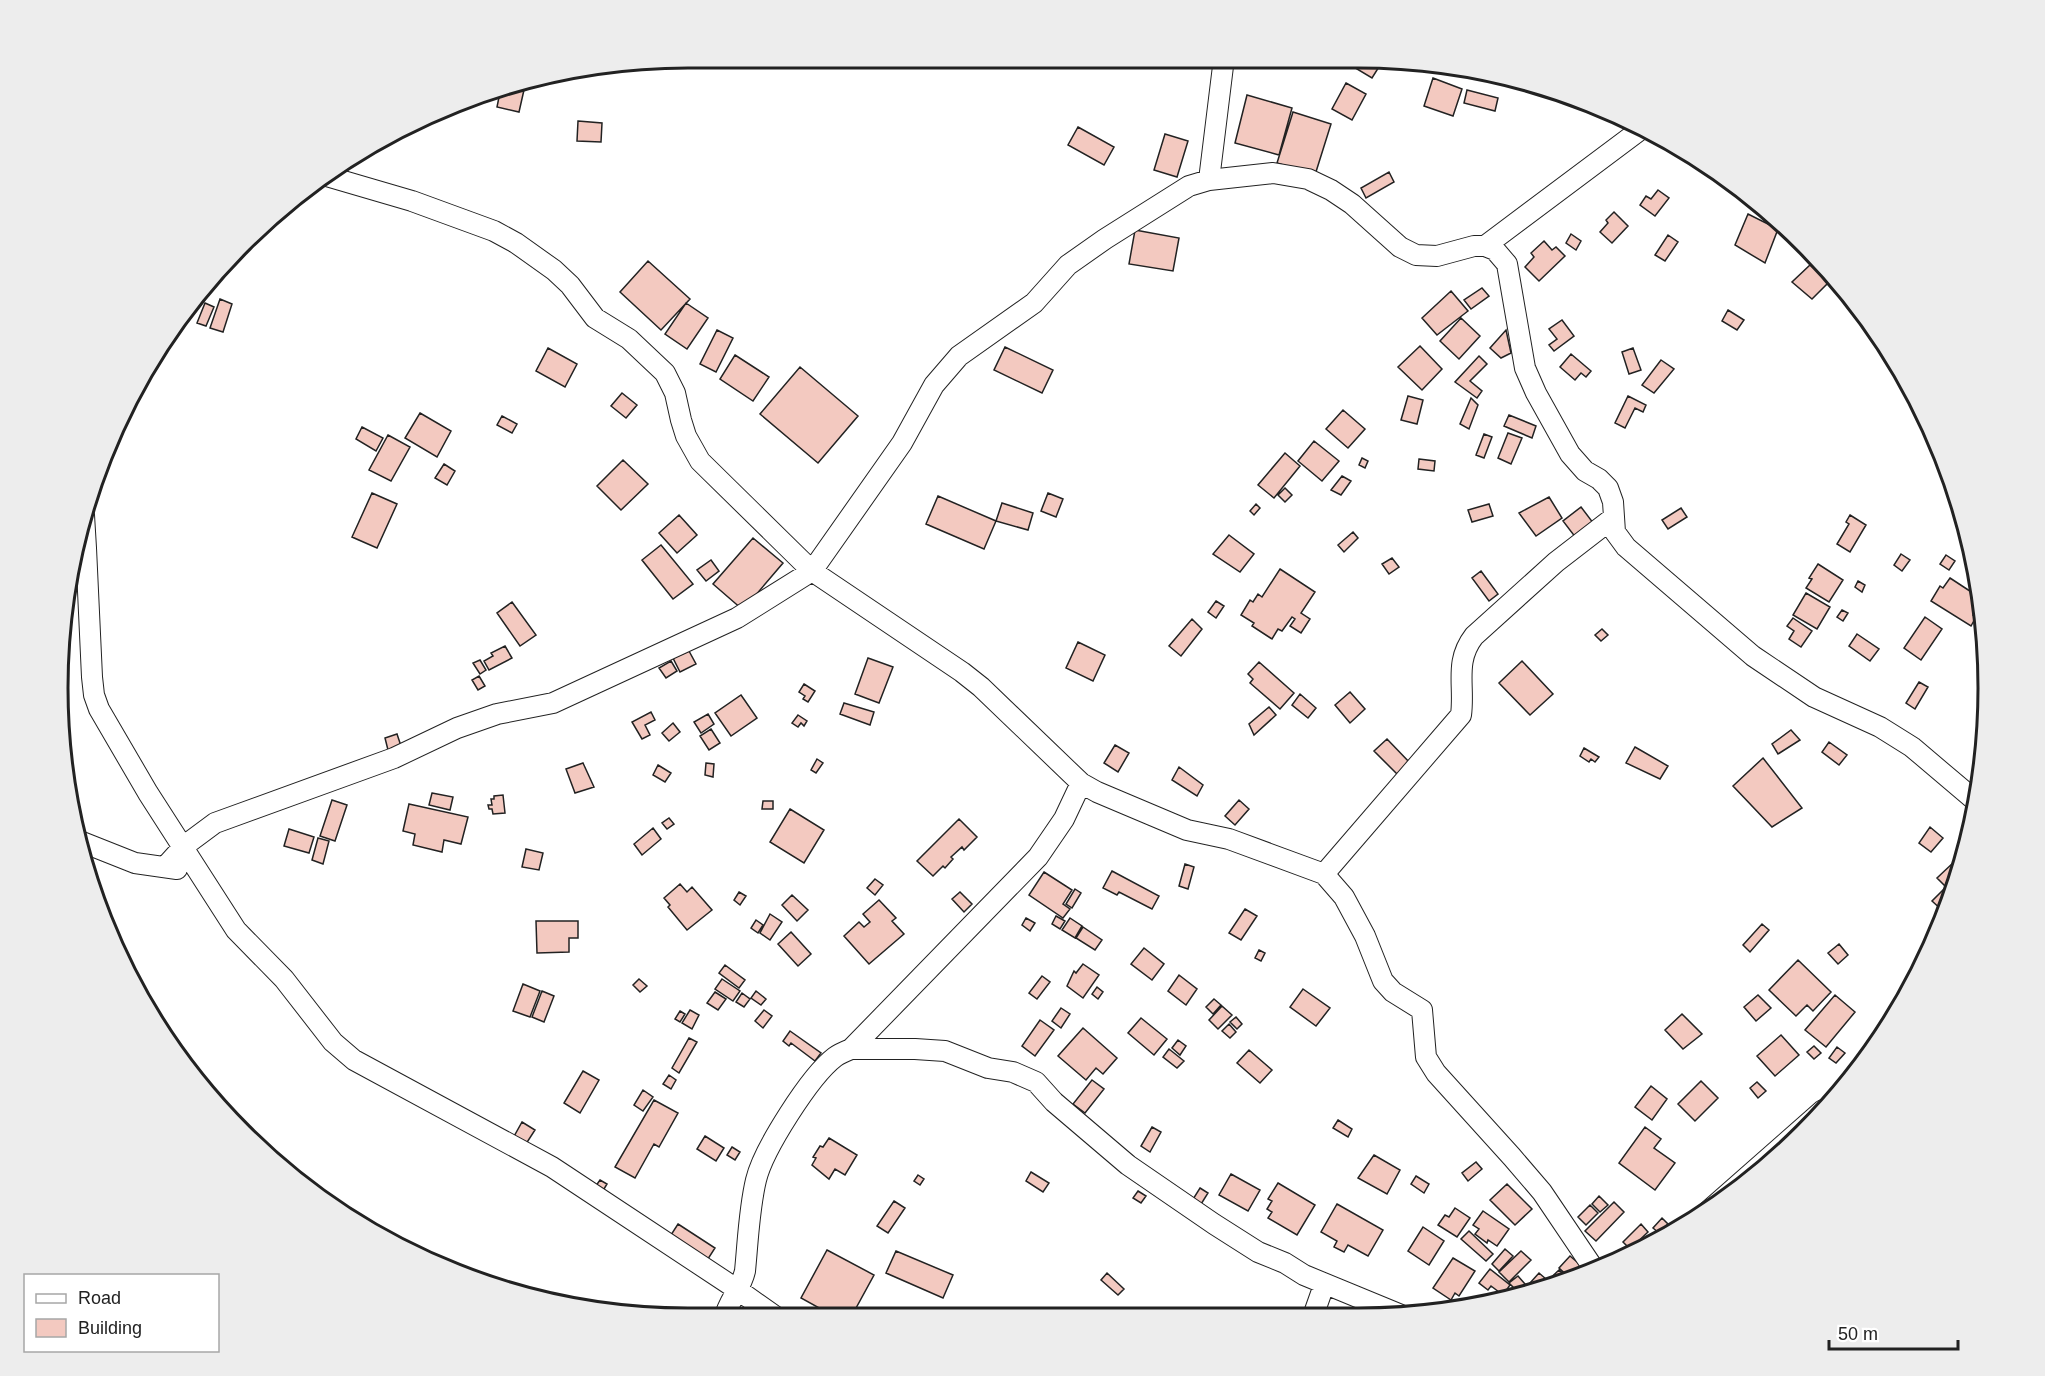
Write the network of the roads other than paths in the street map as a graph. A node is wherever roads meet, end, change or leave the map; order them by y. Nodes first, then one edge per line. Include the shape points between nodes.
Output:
1 (1223, 67) edge
2 (1635, 133) edge
3 (334, 178) edge
4 (1209, 180) junction
5 (1485, 246) junction
6 (1613, 518) junction
7 (83, 552) edge
8 (812, 571) junction
9 (1081, 783) junction
10 (1968, 795) edge
11 (88, 844) edge
12 (184, 846) junction
13 (165, 867) junction
14 (198, 871) junction
15 (1324, 874) junction
16 (851, 1049) junction
17 (1590, 1263) edge
18 (1324, 1285) junction
19 (738, 1290) junction
20 (1382, 1308) edge
21 (727, 1309) edge
22 (765, 1309) edge
23 (1316, 1309) edge

1 - 4 street
2 - 5 street
3 - 8 street via 494,231 554,270 595,318 630,339 665,373 675,393 686,436 700,461
4 - 5 street via 1273,173 1308,179 1352,204 1400,247 1416,255 1437,256
4 - 8 street via 1189,186 1068,265 1035,303 959,356 934,385 902,443
5 - 6 street via 1495,250 1507,264 1525,368 1536,393 1570,454 1608,488
6 - 10 street via 1615,532 1626,548 1753,656 1814,697 1880,727 1912,747
6 - 15 street via 1474,636 1462,660 1461,715
7 - 12 street via 94,695 143,784
8 - 9 street via 962,672
8 - 12 street via 736,618 553,703 497,714 457,728 394,758 215,823
9 - 15 street via 1187,830 1229,840
9 - 16 street via 1064,819 1038,857
11 - 13 street via 135,863
12 - 13 street
12 - 14 street
13 - 14 street
14 - 19 street via 236,930 284,979 333,1042 354,1060 552,1167
15 - 17 street via 1344,897 1383,981 1422,1010 1426,1057 1436,1073 1542,1192
16 - 18 street via 945,1051 1036,1082 1128,1165 1258,1252
16 - 19 street via 835,1057 814,1079 764,1156 756,1177 745,1271
18 - 20 street
18 - 23 street
19 - 21 street
19 - 22 street

